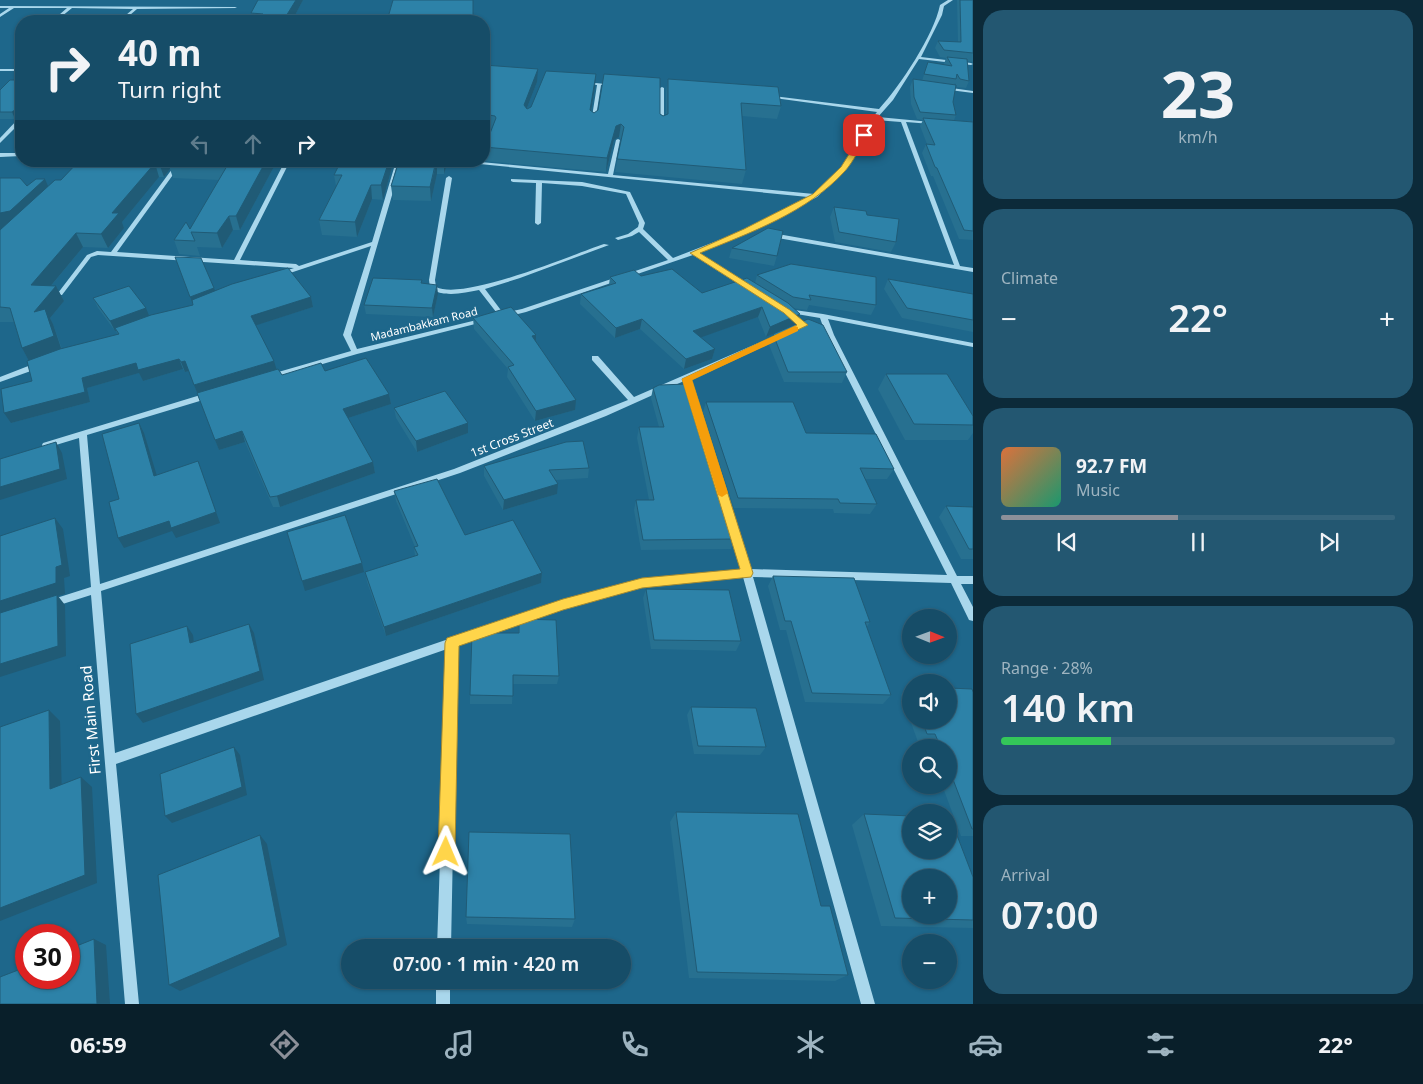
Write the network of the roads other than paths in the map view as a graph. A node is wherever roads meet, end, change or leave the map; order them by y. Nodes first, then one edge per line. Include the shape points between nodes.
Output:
1 (951, 0) edge
2 (158, 4) dead end
3 (218, 4) dead end
4 (0, 7) edge
5 (12, 7) junction
6 (70, 8) junction
7 (136, 8) junction
8 (153, 8) junction
9 (214, 8) junction
10 (235, 8) dead end
11 (61, 15) edge
12 (128, 15) edge
13 (0, 16) edge
14 (918, 58) junction
15 (971, 64) edge
16 (0, 70) edge
17 (15, 70) edge
18 (901, 82) junction
19 (580, 83) edge
20 (910, 83) dead end
21 (599, 84) junction
22 (617, 86) edge
23 (937, 87) edge
24 (653, 88) edge
25 (662, 88) junction
26 (671, 89) edge
27 (973, 92) edge
28 (763, 95) edge
29 (881, 111) junction
30 (874, 118) junction
31 (903, 121) junction
32 (593, 123) edge
33 (938, 124) edge
34 (15, 125) edge
35 (662, 126) edge
36 (618, 140) edge
37 (0, 141) edge
38 (0, 155) edge
39 (15, 155) edge
40 (490, 163) edge
41 (177, 167) edge
42 (285, 167) edge
43 (396, 168) edge
44 (610, 176) junction
45 (449, 178) dead end
46 (513, 180) dead end
47 (539, 182) junction
48 (815, 196) junction
49 (538, 223) dead end
50 (640, 230) junction
51 (747, 231) junction
52 (757, 233) edge
53 (766, 234) edge
54 (618, 238) dead end
55 (374, 243) junction
56 (606, 245) dead end
57 (694, 253) junction
58 (113, 254) junction
59 (672, 260) junction
60 (237, 261) junction
61 (299, 266) junction
62 (958, 268) junction
63 (973, 270) edge
64 (274, 276) edge
65 (481, 288) junction
66 (753, 290) edge
67 (60, 294) dead end
68 (778, 306) edge
69 (787, 311) junction
70 (502, 316) junction
71 (823, 316) junction
72 (798, 321) edge
73 (821, 332) edge
74 (786, 334) edge
75 (830, 335) junction
76 (973, 345) edge
77 (355, 352) junction
78 (595, 358) dead end
79 (46, 363) edge
80 (687, 379) junction
81 (0, 380) edge
82 (261, 380) edge
83 (214, 394) edge
84 (633, 401) junction
85 (83, 434) junction
86 (37, 448) edge
87 (718, 480) edge
88 (721, 490) edge
89 (747, 573) junction
90 (954, 580) junction
91 (973, 580) edge
92 (95, 589) junction
93 (43, 606) edge
94 (973, 617) edge
95 (452, 643) junction
96 (110, 760) junction
97 (444, 939) edge
98 (443, 989) edge
99 (132, 1004) edge
100 (443, 1004) edge
101 (868, 1004) edge

1 - 14 street, Madambakkam Road via 942,5
2 - 8 street
3 - 9 street
4 - 5 street
5 - 6 street
5 - 13 street
6 - 7 street
6 - 11 street
7 - 8 street
7 - 12 street
8 - 9 street
9 - 10 street
14 - 15 street
14 - 18 street, Madambakkam Road
16 - 17 street
18 - 20 street
18 - 29 street, Madambakkam Road
19 - 21 street
21 - 22 street
21 - 32 street
23 - 27 street
24 - 25 street
25 - 26 street
25 - 35 street
28 - 29 street
29 - 30 street, Madambakkam Road
30 - 31 street
30 - 48 street, Madambakkam Road via 844,169
31 - 33 street
31 - 62 street
34 - 37 street
36 - 44 street
38 - 39 street
40 - 44 street
41 - 58 street
42 - 60 street
43 - 55 street
44 - 48 street
45 - 65 street via 432,288 438,292
46 - 47 street
47 - 49 street
47 - 50 street via 582,184 628,193 642,223
48 - 51 street, Madambakkam Road
50 - 54 street
50 - 59 street
51 - 52 street
51 - 57 street, Madambakkam Road
53 - 62 street
55 - 61 street
55 - 77 street via 347,335
56 - 65 street
57 - 59 street, Madambakkam Road
57 - 66 street
58 - 60 street
58 - 67 street via 89,256
59 - 70 street, Madambakkam Road
60 - 61 street
61 - 64 street
62 - 63 street
65 - 70 street
68 - 69 street
69 - 71 street
69 - 72 street
70 - 77 street, Madambakkam Road
71 - 75 street
71 - 76 street
73 - 75 street
74 - 80 street, 1st Cross Street
75 - 90 street
77 - 82 street, Madambakkam Road
78 - 84 street
79 - 81 street
80 - 84 street, 1st Cross Street
80 - 87 street
83 - 85 street
84 - 92 street, 1st Cross Street via 457,471
85 - 86 street
85 - 92 street, First Main Road
88 - 89 street
89 - 90 street
89 - 95 street via 642,583 563,604
89 - 101 street
90 - 91 street
90 - 94 street
92 - 93 street, 1st Cross Street
92 - 96 street, First Main Road
95 - 96 street
95 - 97 street
96 - 99 street, First Main Road
98 - 100 street

